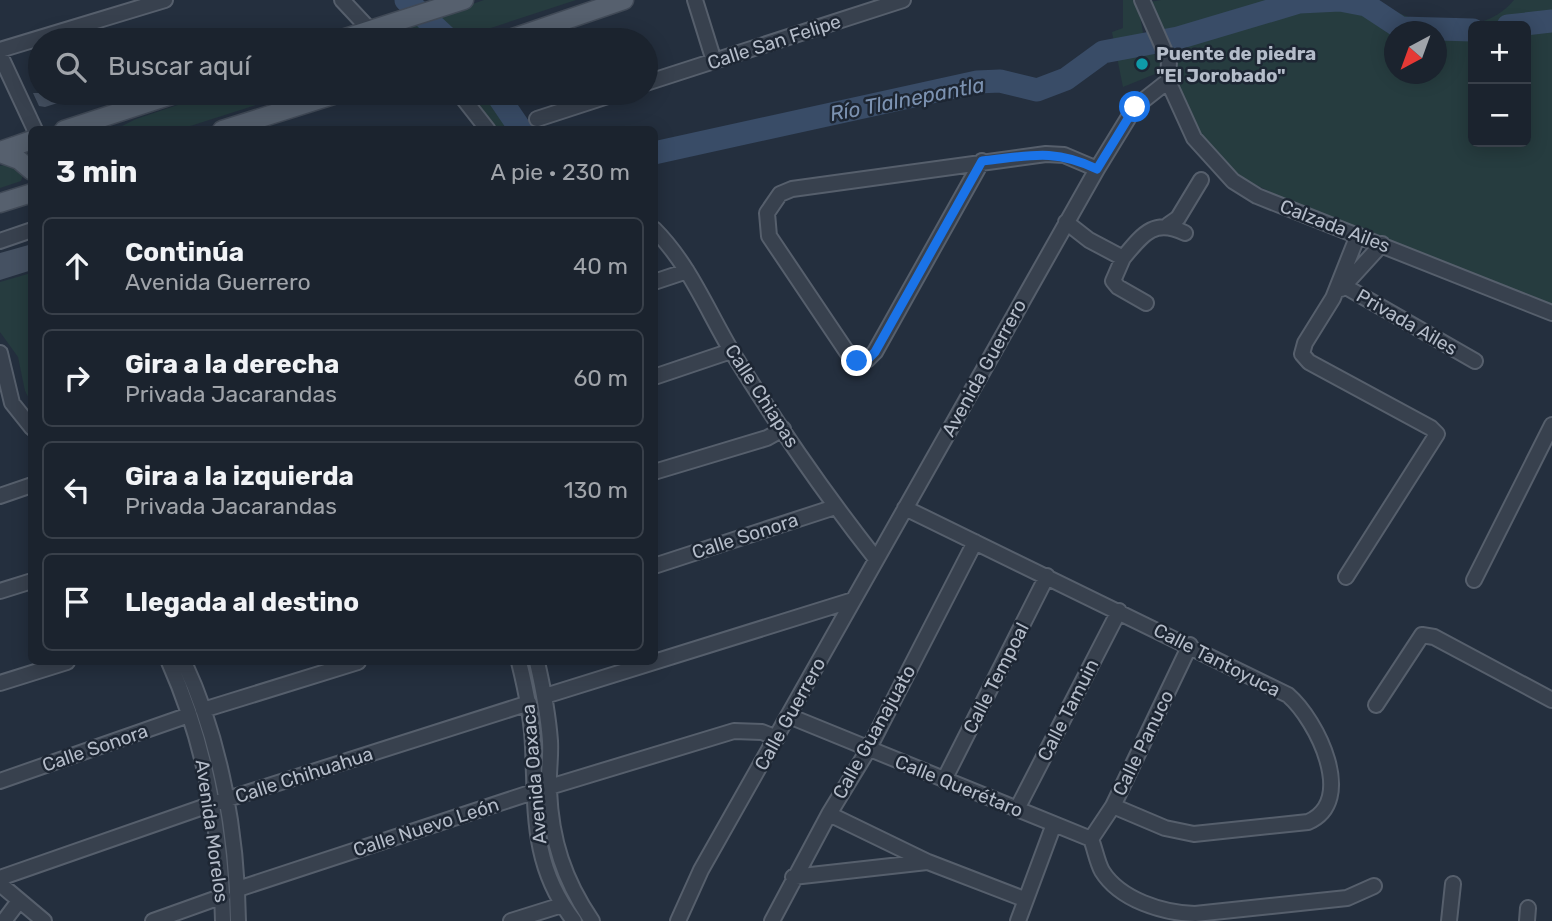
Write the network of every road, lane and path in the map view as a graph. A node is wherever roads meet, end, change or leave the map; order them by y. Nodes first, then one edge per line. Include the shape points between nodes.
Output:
1 (165, 0) edge
2 (342, 0) edge
3 (624, 0) edge
4 (695, 0) edge
5 (903, 0) edge
6 (1142, 0) edge
7 (461, 1) edge
8 (76, 28) edge
9 (368, 28) edge
10 (377, 28) edge
11 (542, 28) edge
12 (28, 43) edge
13 (0, 52) edge
14 (714, 61) junction
15 (658, 79) edge
16 (1168, 81) junction
17 (141, 105) edge
18 (302, 105) edge
19 (468, 105) edge
20 (580, 105) edge
21 (116, 113) junction
22 (537, 119) dead end
23 (33, 126) edge
24 (76, 126) edge
25 (106, 126) edge
26 (235, 126) edge
27 (485, 126) edge
28 (28, 142) edge
29 (0, 152) edge
30 (982, 161) junction
31 (28, 168) edge
32 (1097, 169) junction
33 (1201, 180) dead end
34 (1065, 225) junction
35 (1168, 225) junction
36 (28, 231) edge
37 (658, 233) edge
38 (1185, 233) dead end
39 (1358, 235) junction
40 (0, 241) edge
41 (1382, 244) junction
42 (1123, 258) junction
43 (687, 271) junction
44 (658, 281) edge
45 (1342, 284) junction
46 (1146, 303) dead end
47 (1552, 313) edge
48 (732, 351) junction
49 (0, 353) edge
50 (1475, 361) dead end
51 (658, 376) edge
52 (6, 405) edge
53 (28, 424) edge
54 (1552, 425) edge
55 (783, 429) junction
56 (658, 471) edge
57 (28, 486) edge
58 (0, 496) edge
59 (835, 507) junction
60 (905, 508) junction
61 (975, 542) junction
62 (876, 559) junction
63 (658, 565) edge
64 (1047, 576) junction
65 (1346, 578) dead end
66 (1474, 580) dead end
67 (28, 582) edge
68 (0, 592) edge
69 (853, 600) junction
70 (1119, 611) junction
71 (1190, 645) junction
72 (658, 661) edge
73 (57, 665) edge
74 (171, 665) edge
75 (185, 665) edge
76 (348, 665) edge
77 (520, 665) edge
78 (538, 665) edge
79 (644, 665) edge
80 (0, 683) edge
81 (545, 696) junction
82 (1552, 701) edge
83 (529, 704) junction
84 (1376, 705) dead end
85 (196, 712) junction
86 (789, 716) junction
87 (777, 738) junction
88 (868, 750) junction
89 (0, 780) edge
90 (944, 780) junction
91 (548, 787) junction
92 (533, 792) junction
93 (219, 802) junction
94 (1113, 806) junction
95 (1017, 809) junction
96 (829, 814) junction
97 (1054, 824) junction
98 (1091, 839) junction
99 (928, 862) junction
100 (793, 877) junction
101 (0, 881) edge
102 (1453, 884) dead end
103 (1374, 886) dead end
104 (238, 889) junction
105 (223, 896) junction
106 (1024, 898) junction
107 (19, 901) junction
108 (562, 905) junction
109 (4, 921) edge
110 (44, 921) edge
111 (153, 921) edge
112 (223, 921) edge
113 (238, 921) edge
114 (511, 921) edge
115 (574, 921) edge
116 (592, 921) edge
117 (678, 921) edge
118 (772, 921) edge
119 (1018, 921) edge
120 (1449, 921) edge

1 - 8 street
2 - 9 street
3 - 11 main road
4 - 14 street
5 - 14 street, Calle San Felipe
6 - 16 street via 1167,54
7 - 10 main road
12 - 13 street
13 - 23 street
14 - 15 street, Calle San Felipe
16 - 32 street, Avenida Guerrero via 1135,107
16 - 39 street, Calzada Ailes via 1194,138 1233,181
17 - 21 main road
18 - 26 main road
19 - 27 street
20 - 22 street
21 - 24 main road
21 - 25 main road
28 - 29 main road
29 - 31 main road
30 - 30 street via 792,189 772,203 766,225 769,236 857,361 867,360 875,352
30 - 32 street via 1046,153
32 - 34 street, Avenida Guerrero
33 - 35 street via 1185,208
34 - 42 street
34 - 60 street, Avenida Guerrero
35 - 38 street
35 - 42 street via 1143,236
36 - 40 street
37 - 43 street, Calle Chiapas
39 - 41 street, Calzada Ailes
39 - 45 street
41 - 45 street
41 - 47 street, Calzada Ailes
42 - 46 street via 1114,281
43 - 44 street
43 - 48 street, Calle Chiapas
45 - 50 street, Privada Ailes
45 - 65 street via 1302,354 1437,434
48 - 51 street
48 - 55 street, Calle Chiapas
49 - 52 street
52 - 53 street
54 - 66 street
55 - 56 street
55 - 59 street, Calle Chiapas
57 - 58 street
59 - 62 street, Calle Chiapas
59 - 63 street, Calle Sonora
60 - 61 street, Calle Tantoyuca
60 - 62 street, Calle Guerrero
61 - 64 street, Calle Tantoyuca
61 - 88 street, Calle Guanajuato
62 - 69 street, Calle Guerrero
64 - 70 street, Calle Tantoyuca
64 - 90 street, Calle Tempoal
67 - 68 street
69 - 72 street
69 - 86 street, Calle Guerrero
70 - 71 street, Calle Tantoyuca
70 - 95 street, Calle Tamuin
71 - 94 street, Calle Panuco
71 - 94 street, Calle Tantoyuca via 1288,695 1304,711 1332,778 1328,808 1308,822 1194,834 1165,828
73 - 80 street
74 - 85 street, Avenida Morelos
75 - 85 street, Avenida Morelos
76 - 85 street, Calle Sonora
77 - 83 street, Avenida Oaxaca
78 - 81 street, Avenida Oaxaca
79 - 81 street
81 - 91 street, Avenida Oaxaca
82 - 84 street via 1434,637 1422,635
83 - 92 street, Avenida Oaxaca
83 - 93 street, Calle Chihuahua
85 - 89 street, Calle Sonora
85 - 93 street, Avenida Morelos
86 - 87 street, Calle Guerrero
86 - 88 street, Calle Querétaro
87 - 91 street, Calle Nuevo León via 762,732 734,731
87 - 117 street, Calle Guerrero via 701,870
88 - 90 street, Calle Querétaro
88 - 96 street, Calle Guanajuato
90 - 95 street, Calle Querétaro
91 - 92 street, Calle Nuevo León
91 - 116 street, Avenida Oaxaca via 561,866
92 - 104 street, Calle Nuevo León
92 - 108 street, Avenida Oaxaca via 536,838
93 - 101 street, Calle Chihuahua
93 - 104 street, Avenida Morelos
93 - 105 street, Avenida Morelos
94 - 98 street, Calle Panuco
95 - 97 street, Calle Querétaro
96 - 99 street
96 - 100 street, Calle Guanajuato
97 - 98 street, Calle Querétaro
97 - 106 street
98 - 103 street via 1102,871 1120,889 1173,913 1347,898
99 - 100 street
99 - 106 street
100 - 118 street, Calle Guanajuato
101 - 107 street
102 - 120 street
104 - 113 street, Avenida Morelos
105 - 111 street
105 - 112 street, Avenida Morelos
106 - 119 street
107 - 109 street
107 - 110 street
108 - 114 street
108 - 115 street, Avenida Oaxaca

